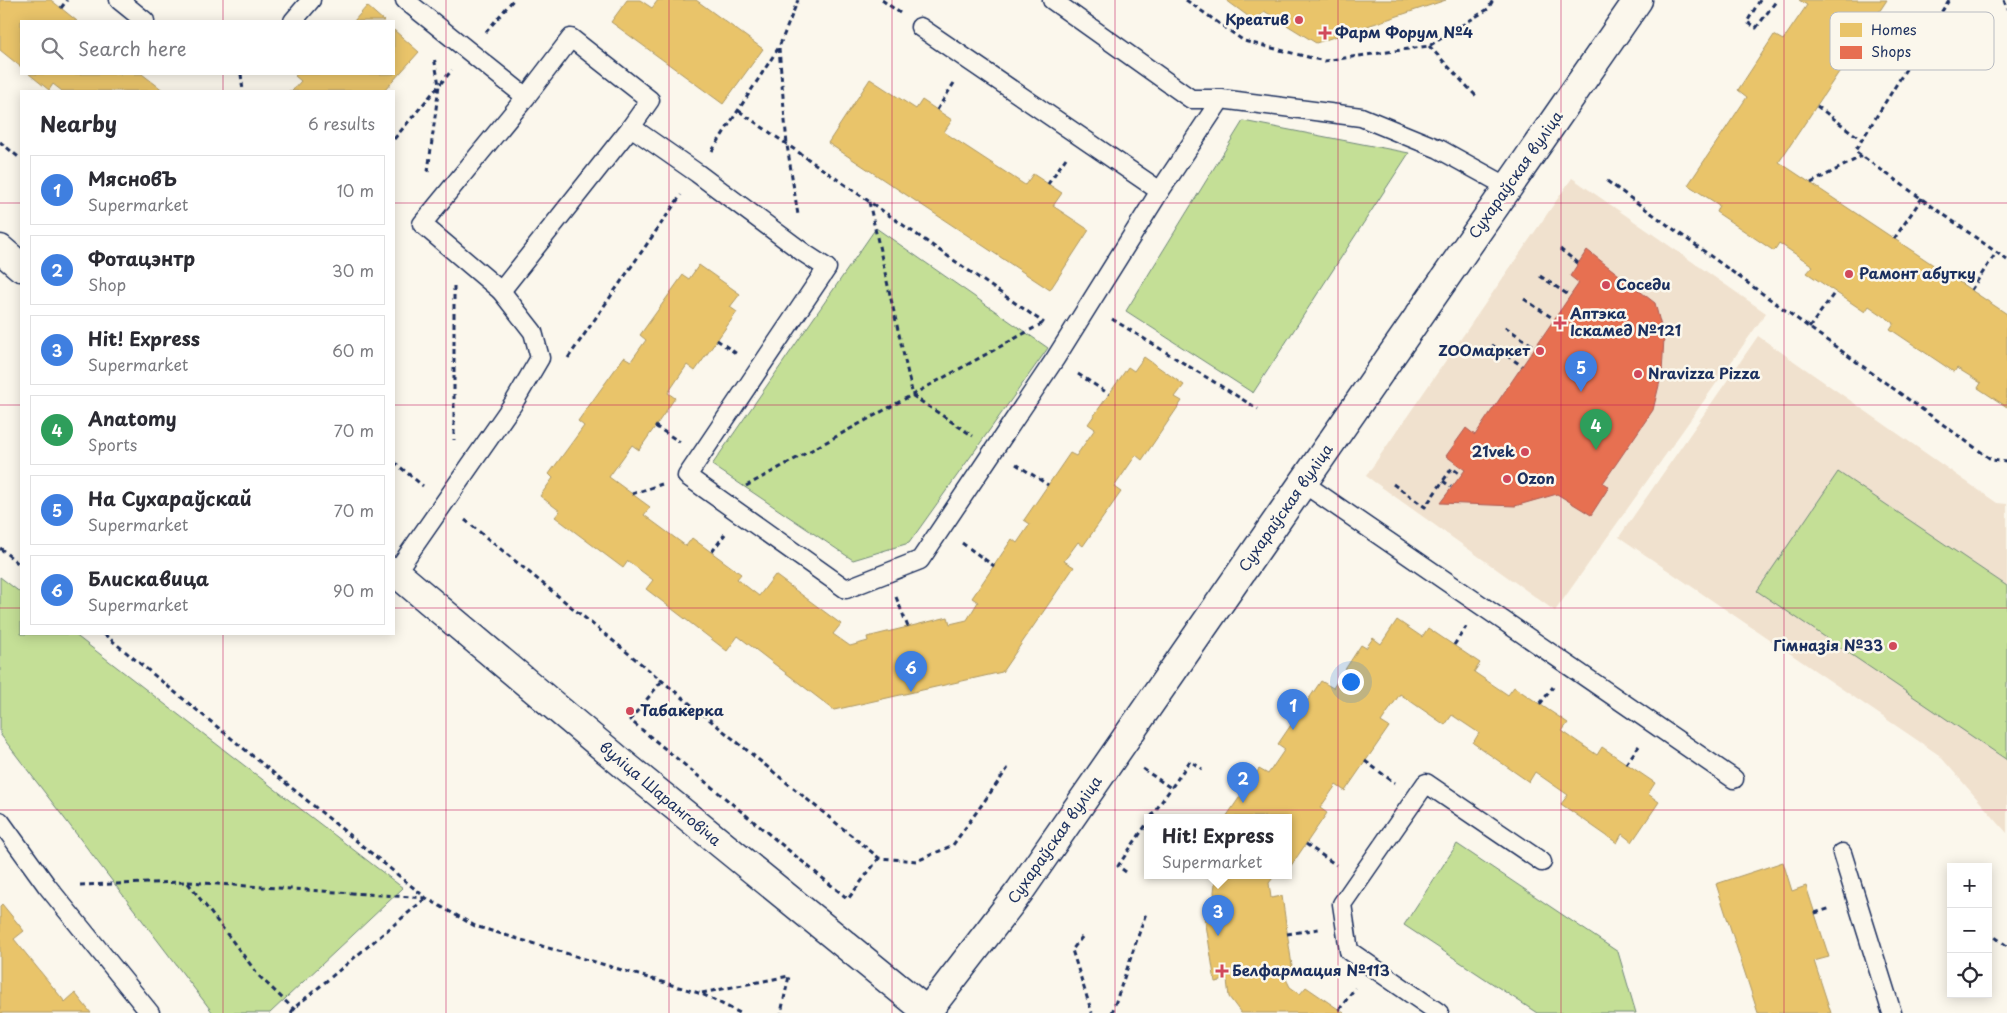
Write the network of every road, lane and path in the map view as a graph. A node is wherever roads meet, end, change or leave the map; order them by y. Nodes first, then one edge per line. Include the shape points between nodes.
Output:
1 (67, 0) edge
2 (119, 0) edge
3 (311, 0) edge
4 (405, 0) edge
5 (798, 0) edge
6 (1052, 0) edge
7 (1186, 0) edge
8 (1493, 0) edge
9 (1638, 0) edge
10 (1760, 0) edge
11 (1777, 0) edge
12 (1949, 0) edge
13 (2004, 0) edge
14 (61, 8) dead end
15 (2007, 9) edge
16 (1942, 12) edge
17 (426, 16) junction
18 (143, 20) edge
19 (294, 20) edge
20 (920, 27) dead end
21 (1429, 46) junction
22 (779, 47) junction
23 (1906, 70) edge
24 (241, 75) edge
25 (243, 90) edge
26 (526, 96) junction
27 (1476, 96) dead end
28 (1220, 99) junction
29 (1816, 106) dead end
30 (739, 111) junction
31 (631, 127) junction
32 (1862, 140) junction
33 (0, 142) edge
34 (787, 145) junction
35 (1862, 156) junction
36 (20, 159) edge
37 (697, 172) junction
38 (1607, 181) dead end
39 (1811, 183) dead end
40 (1508, 187) junction
41 (1160, 191) junction
42 (1922, 198) junction
43 (869, 201) junction
44 (422, 224) junction
45 (1894, 239) dead end
46 (1560, 249) dead end
47 (0, 250) edge
48 (454, 251) junction
49 (1996, 252) junction
50 (804, 253) junction
51 (2007, 260) edge
52 (1578, 262) dead end
53 (20, 266) edge
54 (1540, 276) dead end
55 (1971, 290) dead end
56 (501, 291) junction
57 (1835, 292) dead end
58 (1570, 296) dead end
59 (1524, 299) dead end
60 (1090, 305) junction
61 (1554, 319) dead end
62 (1044, 322) junction
63 (1505, 327) dead end
64 (1809, 328) junction
65 (1492, 345) dead end
66 (1534, 347) dead end
67 (1055, 359) junction
68 (564, 364) dead end
69 (1522, 366) dead end
70 (1109, 394) dead end
71 (913, 396) junction
72 (1258, 409) dead end
73 (994, 450) junction
74 (2007, 462) edge
75 (1461, 475) dead end
76 (687, 476) junction
77 (1443, 481) junction
78 (1303, 483) junction
79 (1393, 484) dead end
80 (1048, 485) dead end
81 (1452, 487) dead end
82 (454, 488) junction
83 (632, 494) dead end
84 (720, 500) junction
85 (459, 516) dead end
86 (940, 528) junction
87 (0, 548) edge
88 (20, 565) edge
89 (994, 566) dead end
90 (395, 571) edge
91 (105, 635) edge
92 (661, 681) junction
93 (1365, 762) dead end
94 (1008, 768) dead end
95 (1202, 770) dead end
96 (1734, 779) dead end
97 (1415, 799) junction
98 (1153, 814) edge
99 (0, 821) edge
100 (1144, 828) edge
101 (1306, 844) dead end
102 (1842, 852) dead end
103 (879, 858) junction
104 (1542, 862) dead end
105 (1126, 872) dead end
106 (1358, 881) junction
107 (188, 882) junction
108 (48, 886) junction
109 (426, 898) junction
110 (1146, 912) dead end
111 (1992, 935) edge
112 (1082, 937) dead end
113 (2007, 946) edge
114 (702, 994) junction
115 (294, 1008) junction
116 (150, 1013) edge
117 (291, 1013) edge
118 (298, 1013) edge
119 (740, 1013) edge
120 (781, 1013) edge
121 (927, 1013) edge
122 (1092, 1013) edge
123 (1112, 1013) edge
124 (1438, 1013) edge
125 (1892, 1013) edge

1 - 14 path
2 - 18 lane
3 - 19 lane
4 - 17 lane
5 - 22 path
6 - 28 lane via 1191,99
7 - 21 path via 1244,41 1324,61
8 - 21 path via 1488,9
9 - 40 main road, Сухараўская вуліца
10 - 11 path via 1747,22 1756,28
12 - 16 path
13 - 15 path
17 - 26 lane
17 - 44 path via 439,84
20 - 41 lane
21 - 27 path
22 - 30 path
22 - 34 path
23 - 32 path
24 - 25 path
26 - 31 lane via 571,38 650,100
26 - 44 lane
28 - 40 lane via 1360,117 1439,149
28 - 41 lane
29 - 32 path
30 - 34 path
30 - 37 path
31 - 37 lane
31 - 56 lane
32 - 35 path via 1855,151
33 - 36 path
34 - 43 path
34 - 50 path
35 - 39 path
35 - 42 path
37 - 50 lane
37 - 68 path
38 - 64 path
40 - 78 main road, Сухараўская вуліца
41 - 60 lane
42 - 45 path
42 - 49 path
43 - 62 path
43 - 71 path
44 - 48 lane
46 - 52 path
47 - 53 main road
48 - 56 lane
48 - 82 path
49 - 51 path
49 - 55 path
50 - 76 lane via 827,268
54 - 58 path
56 - 82 lane via 533,332 540,358 514,404
57 - 64 path
59 - 61 path
60 - 62 path
60 - 67 lane
60 - 72 path
62 - 71 path
63 - 66 path
64 - 74 path via 1992,460
65 - 69 path
67 - 70 path
67 - 73 lane
71 - 73 path
71 - 84 path
73 - 80 path
73 - 86 lane
75 - 77 path via 1452,468
76 - 83 path
76 - 84 lane
77 - 79 path via 1425,507
77 - 81 path
78 - 96 lane
78 - 121 main road, Сухараўская вуліца via 1020,891
82 - 90 lane
84 - 86 lane via 846,589 920,560
85 - 92 path
86 - 89 path
87 - 88 path
90 - 121 main road, вуліца Шаранговіча via 635,774
91 - 109 path
92 - 103 path
92 - 103 path via 630,720 833,886 848,898
93 - 97 path
94 - 103 path via 953,845 918,861
95 - 98 path via 1190,761
97 - 104 lane via 1426,783
97 - 106 lane
99 - 108 lane
100 - 105 path via 1118,866
101 - 106 path
102 - 125 lane
106 - 124 lane via 1342,904 1349,950
107 - 108 path
107 - 109 path
107 - 115 path via 260,978
108 - 116 lane
109 - 114 path via 475,926
109 - 115 path
110 - 123 path
111 - 113 path
112 - 122 path via 1072,950
114 - 119 path
114 - 120 path via 788,976
115 - 117 path
115 - 118 path

